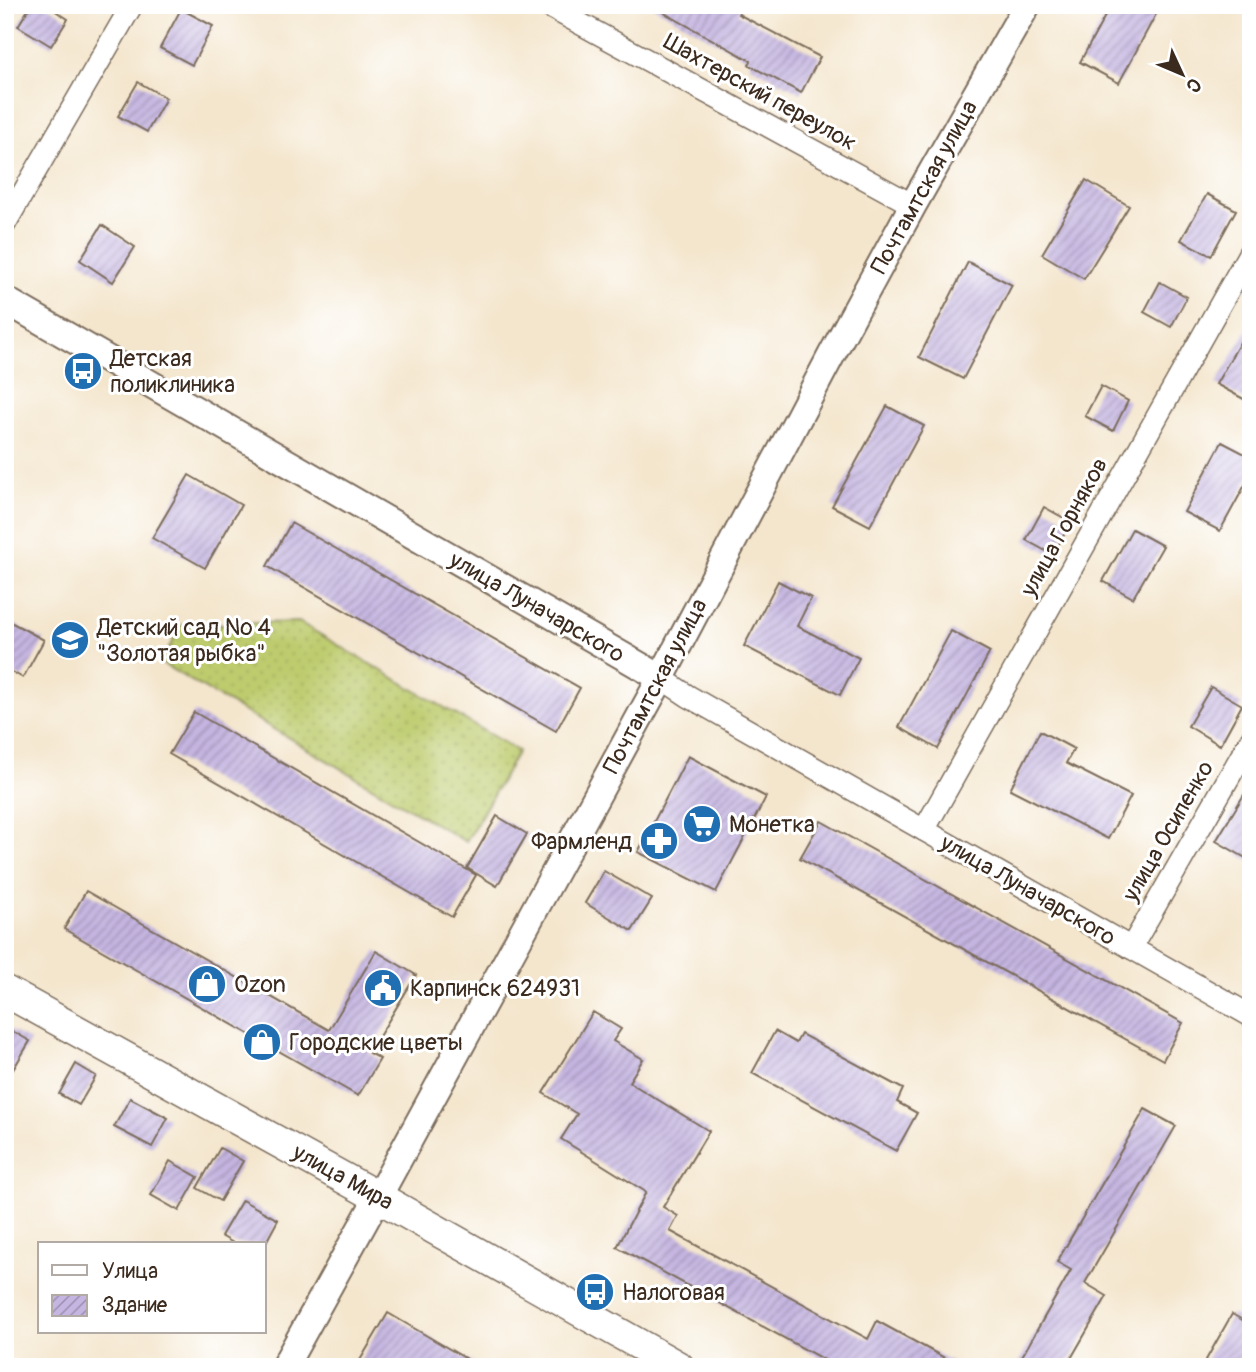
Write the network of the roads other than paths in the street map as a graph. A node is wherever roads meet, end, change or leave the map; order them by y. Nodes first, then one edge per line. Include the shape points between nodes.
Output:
1 (132, 5) edge
2 (546, 5) edge
3 (1027, 5) edge
4 (913, 205) junction
5 (5, 224) edge
6 (1251, 250) edge
7 (5, 300) edge
8 (661, 678) junction
9 (1251, 739) edge
10 (924, 830) junction
11 (1131, 948) junction
12 (5, 991) edge
13 (1251, 1017) edge
14 (378, 1197) junction
15 (284, 1367) edge
16 (679, 1367) edge

1 - 5 street
2 - 4 street, Шахтерский переулок
3 - 4 street, Почтамтская улица
4 - 8 street, Почтамтская улица
6 - 10 street, улица Горняков
7 - 8 street, улица Луначарского
8 - 10 street, улица Луначарского
8 - 14 street, Почтамтская улица
9 - 11 street, улица Осипенко
10 - 11 street, улица Луначарского
11 - 13 street, улица Луначарского
12 - 14 main road, улица Мира
14 - 15 street, Почтамтская улица
14 - 16 main road, улица Мира

